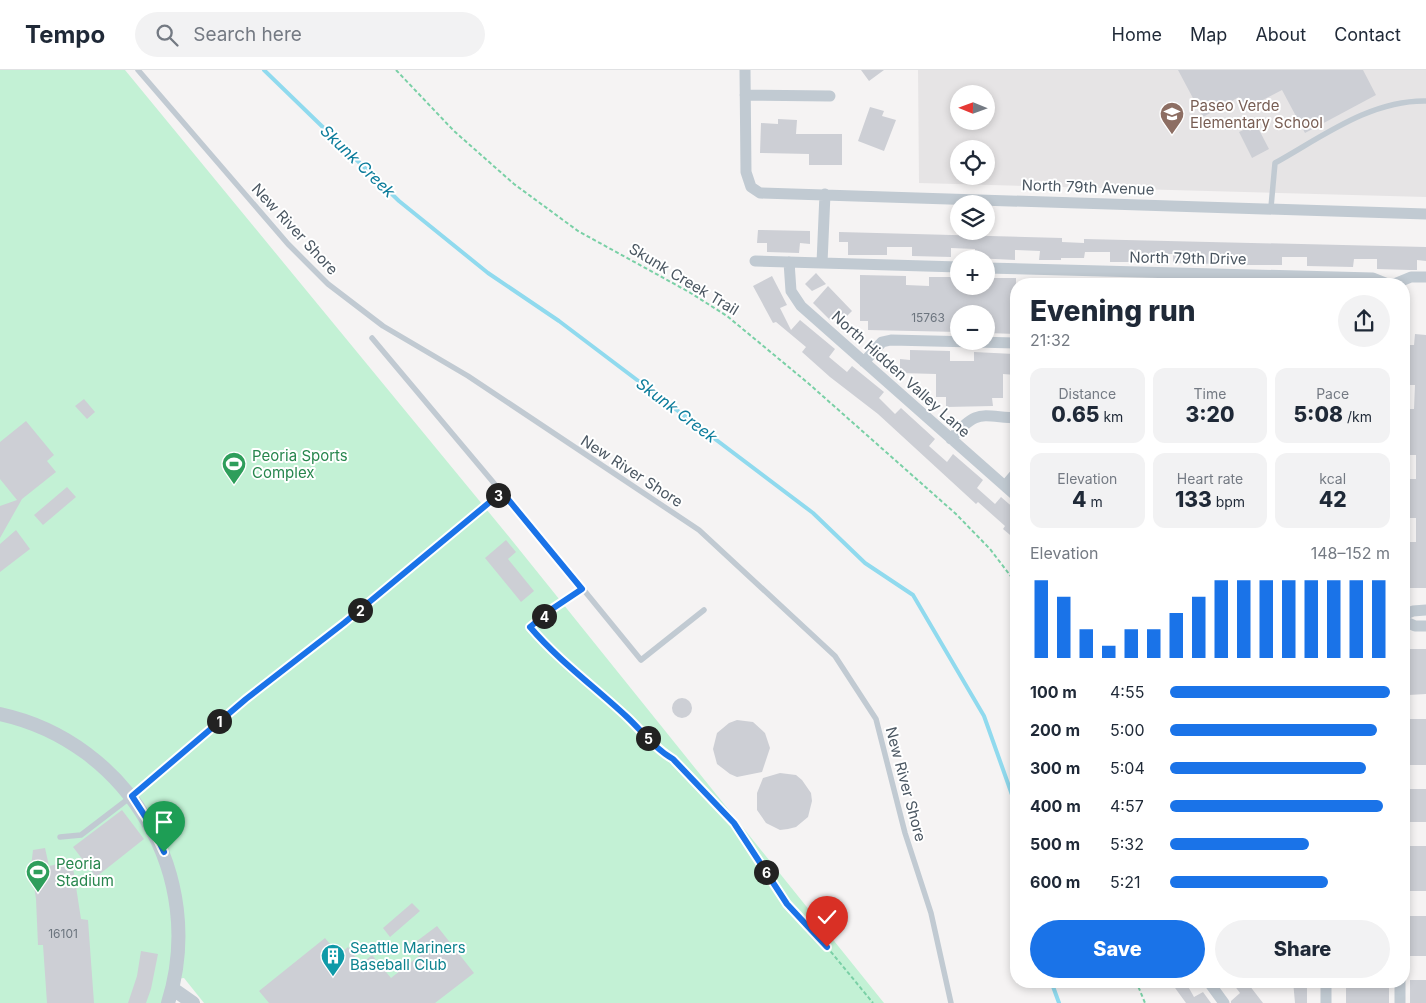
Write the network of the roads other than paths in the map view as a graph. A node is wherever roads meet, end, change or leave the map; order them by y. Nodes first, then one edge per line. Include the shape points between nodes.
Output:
1 (138, 70) edge
2 (745, 70) edge
3 (745, 95) junction
4 (830, 96) dead end
5 (1426, 101) edge
6 (825, 194) junction
7 (1271, 207) junction
8 (1426, 214) edge
9 (755, 261) dead end
10 (789, 262) junction
11 (822, 263) junction
12 (950, 267) edge
13 (995, 268) edge
14 (1426, 277) edge
15 (1171, 278) edge
16 (1409, 278) edge
17 (372, 338) dead end
18 (1010, 343) edge
19 (864, 362) junction
20 (1010, 418) edge
21 (951, 439) junction
22 (1010, 480) edge
23 (1005, 486) junction
24 (1010, 491) edge
25 (502, 492) junction
26 (582, 589) junction
27 (704, 610) dead end
28 (1426, 610) edge
29 (1410, 612) edge
30 (1410, 623) edge
31 (1426, 626) edge
32 (530, 627) road end
33 (0, 714) edge
34 (132, 796) junction
35 (60, 837) dead end
36 (1213, 988) edge
37 (1326, 988) edge
38 (1400, 988) edge
39 (173, 989) junction
40 (168, 1003) edge
41 (192, 1003) edge
42 (950, 1003) edge
43 (1224, 1003) edge
44 (1326, 1003) edge
45 (1400, 1003) edge

1 - 42 lane, New River Shore via 288,244 328,284 383,326 468,376 699,530 835,656 876,719 905,833 931,913
2 - 3 street
3 - 4 street
3 - 6 street, North 79th Avenue via 746,172 751,187 760,193
5 - 7 lane via 1405,100 1364,113 1275,163
6 - 7 street, North 79th Avenue
6 - 11 street
7 - 8 street, North 79th Avenue
9 - 10 street
10 - 11 street
10 - 19 street, North Hidden Valley Lane via 790,291 801,306
11 - 12 street
13 - 15 street, North 79th Drive
14 - 16 street
17 - 25 lane
18 - 19 street via 892,340 882,342
19 - 21 street, North Hidden Valley Lane
20 - 21 street via 979,416 968,420
21 - 23 street, North Hidden Valley Lane
22 - 23 street
23 - 24 street, North Hidden Valley Lane
25 - 26 lane
25 - 34 lane via 344,623 246,699
26 - 27 lane via 641,660
26 - 32 lane
28 - 29 street
30 - 31 street
33 - 34 street via 34,724 68,740 101,764
34 - 35 lane via 81,835
34 - 39 street via 155,833 173,881 179,934
36 - 43 street
37 - 44 street
38 - 45 street
39 - 40 street
39 - 41 street

